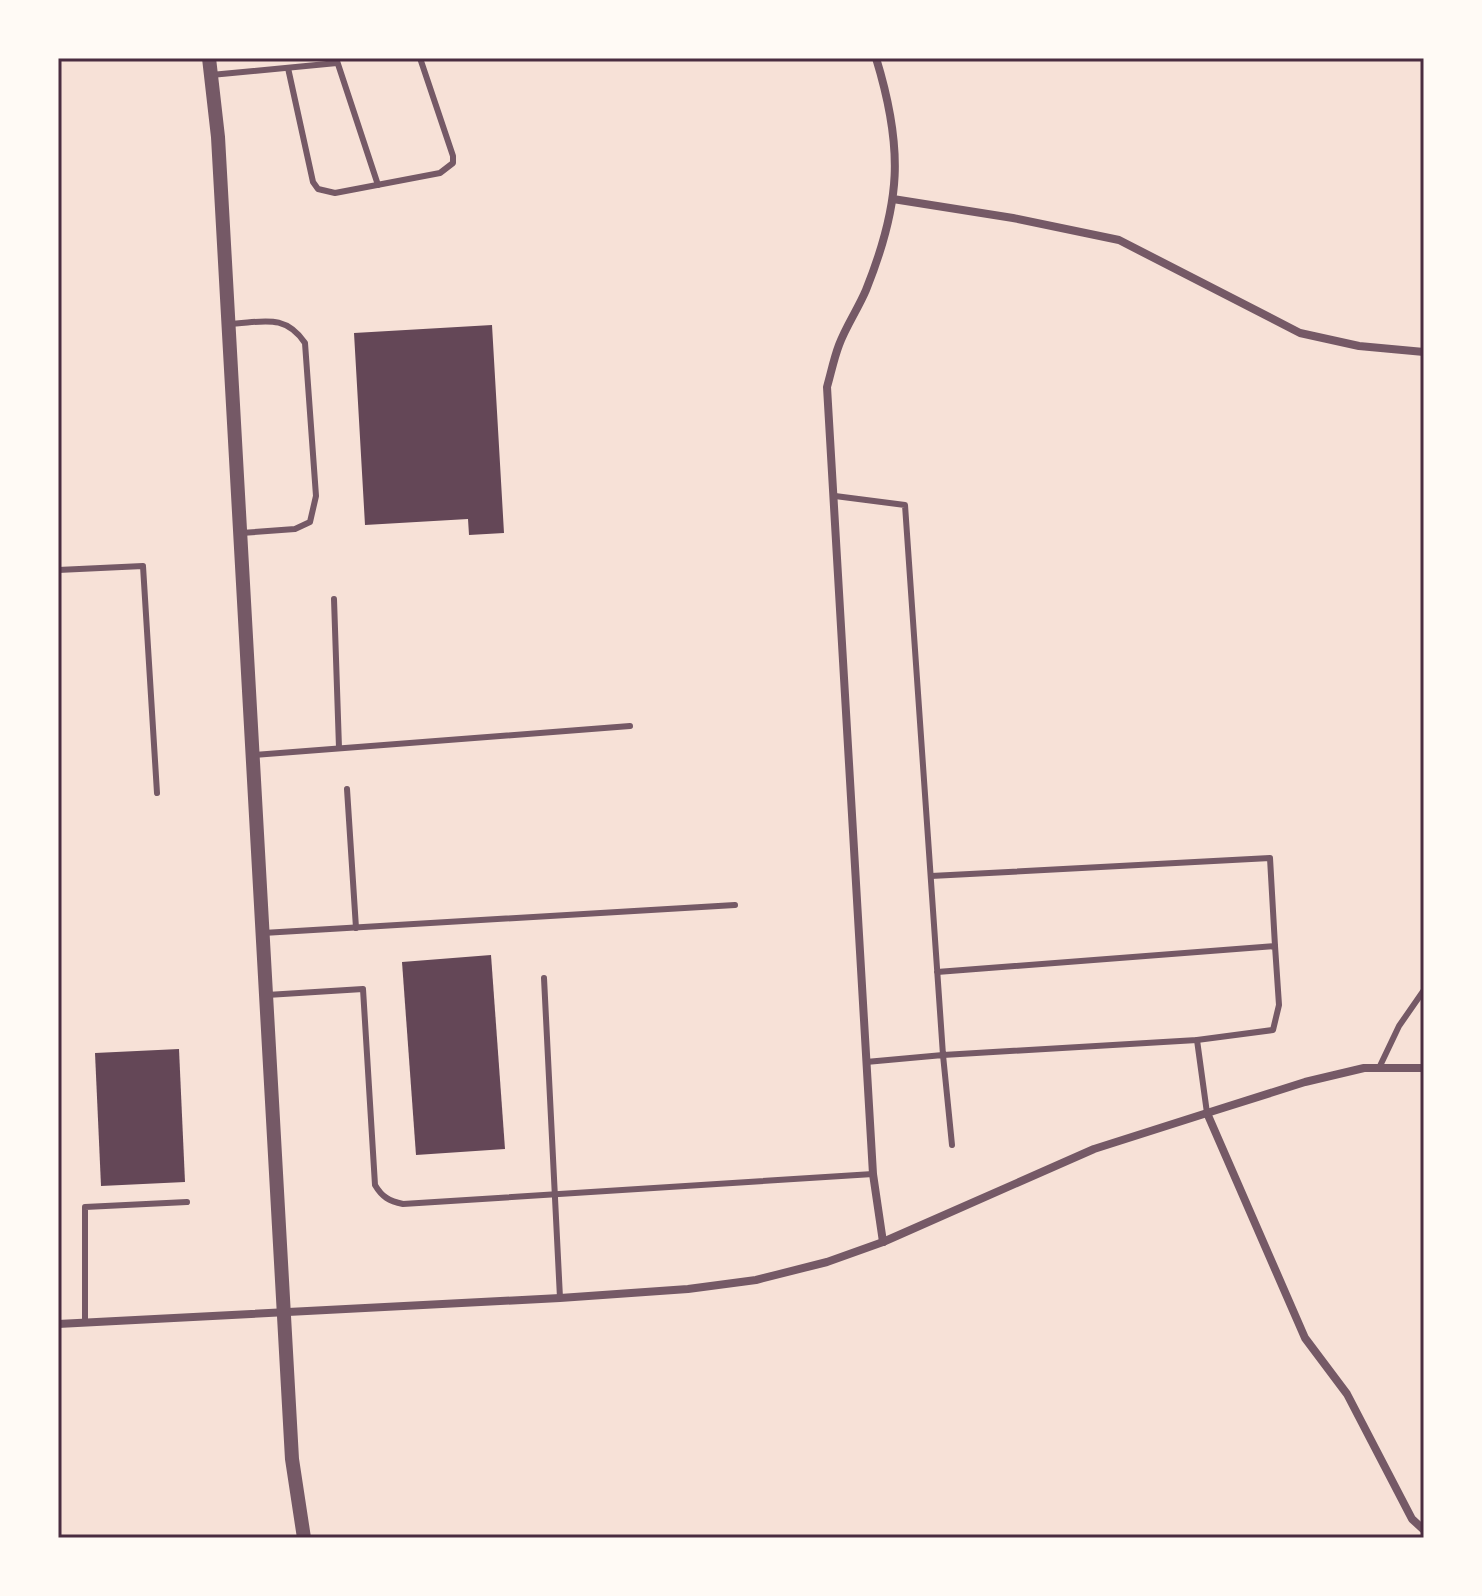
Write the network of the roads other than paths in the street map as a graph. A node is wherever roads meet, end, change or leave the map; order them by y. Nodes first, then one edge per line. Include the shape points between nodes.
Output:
1 (209, 58) edge
2 (420, 58) edge
3 (876, 58) edge
4 (336, 60) edge
5 (288, 68) junction
6 (211, 75) junction
7 (378, 185) junction
8 (893, 199) junction
9 (228, 324) junction
10 (1424, 352) edge
11 (835, 496) junction
12 (240, 533) junction
13 (58, 570) edge
14 (334, 599) dead end
15 (630, 726) dead end
16 (339, 748) junction
17 (253, 755) junction
18 (347, 789) dead end
19 (157, 793) dead end
20 (931, 876) junction
21 (735, 905) dead end
22 (356, 928) junction
23 (263, 933) junction
24 (1275, 946) junction
25 (937, 972) junction
26 (544, 978) dead end
27 (1424, 990) edge
28 (267, 995) junction
29 (1197, 1040) junction
30 (943, 1055) junction
31 (866, 1062) junction
32 (1379, 1068) junction
33 (1424, 1068) edge
34 (1207, 1113) junction
35 (952, 1145) dead end
36 (873, 1174) junction
37 (555, 1195) junction
38 (187, 1202) dead end
39 (883, 1242) junction
40 (560, 1298) junction
41 (285, 1311) junction
42 (85, 1323) junction
43 (58, 1324) edge
44 (1424, 1530) edge
45 (304, 1538) edge

1 - 6 street
2 - 7 lane via 453,163 440,173
3 - 8 street via 896,152
4 - 5 lane
4 - 7 lane
5 - 6 lane
5 - 7 lane via 318,189 335,193
6 - 9 street
8 - 10 street via 1119,240 1300,333
8 - 11 street via 888,229 827,387
9 - 12 street
9 - 12 lane via 280,322 295,328 305,343 316,496 310,522 295,529
11 - 20 lane via 905,505
11 - 31 street
12 - 17 street
13 - 19 lane via 143,566
14 - 16 lane
15 - 16 lane
16 - 17 lane
17 - 23 street
18 - 22 lane
20 - 24 lane via 1270,858
20 - 25 lane
21 - 22 lane
22 - 23 lane
23 - 28 street
24 - 25 lane
24 - 29 lane via 1279,1005 1273,1030
25 - 30 lane
26 - 37 lane
27 - 32 lane
28 - 37 lane via 363,989 375,1185 381,1195 403,1204
28 - 41 street
29 - 30 lane
29 - 34 lane
30 - 31 lane
30 - 35 lane
31 - 36 street
32 - 33 street
32 - 34 street via 1305,1082
34 - 39 street via 1094,1149
34 - 44 street via 1305,1338 1347,1394 1412,1519
36 - 37 lane
36 - 39 street
37 - 40 lane
38 - 42 lane via 85,1207
39 - 40 street via 756,1280
40 - 41 street
41 - 42 street
41 - 45 street via 292,1459
42 - 43 street

